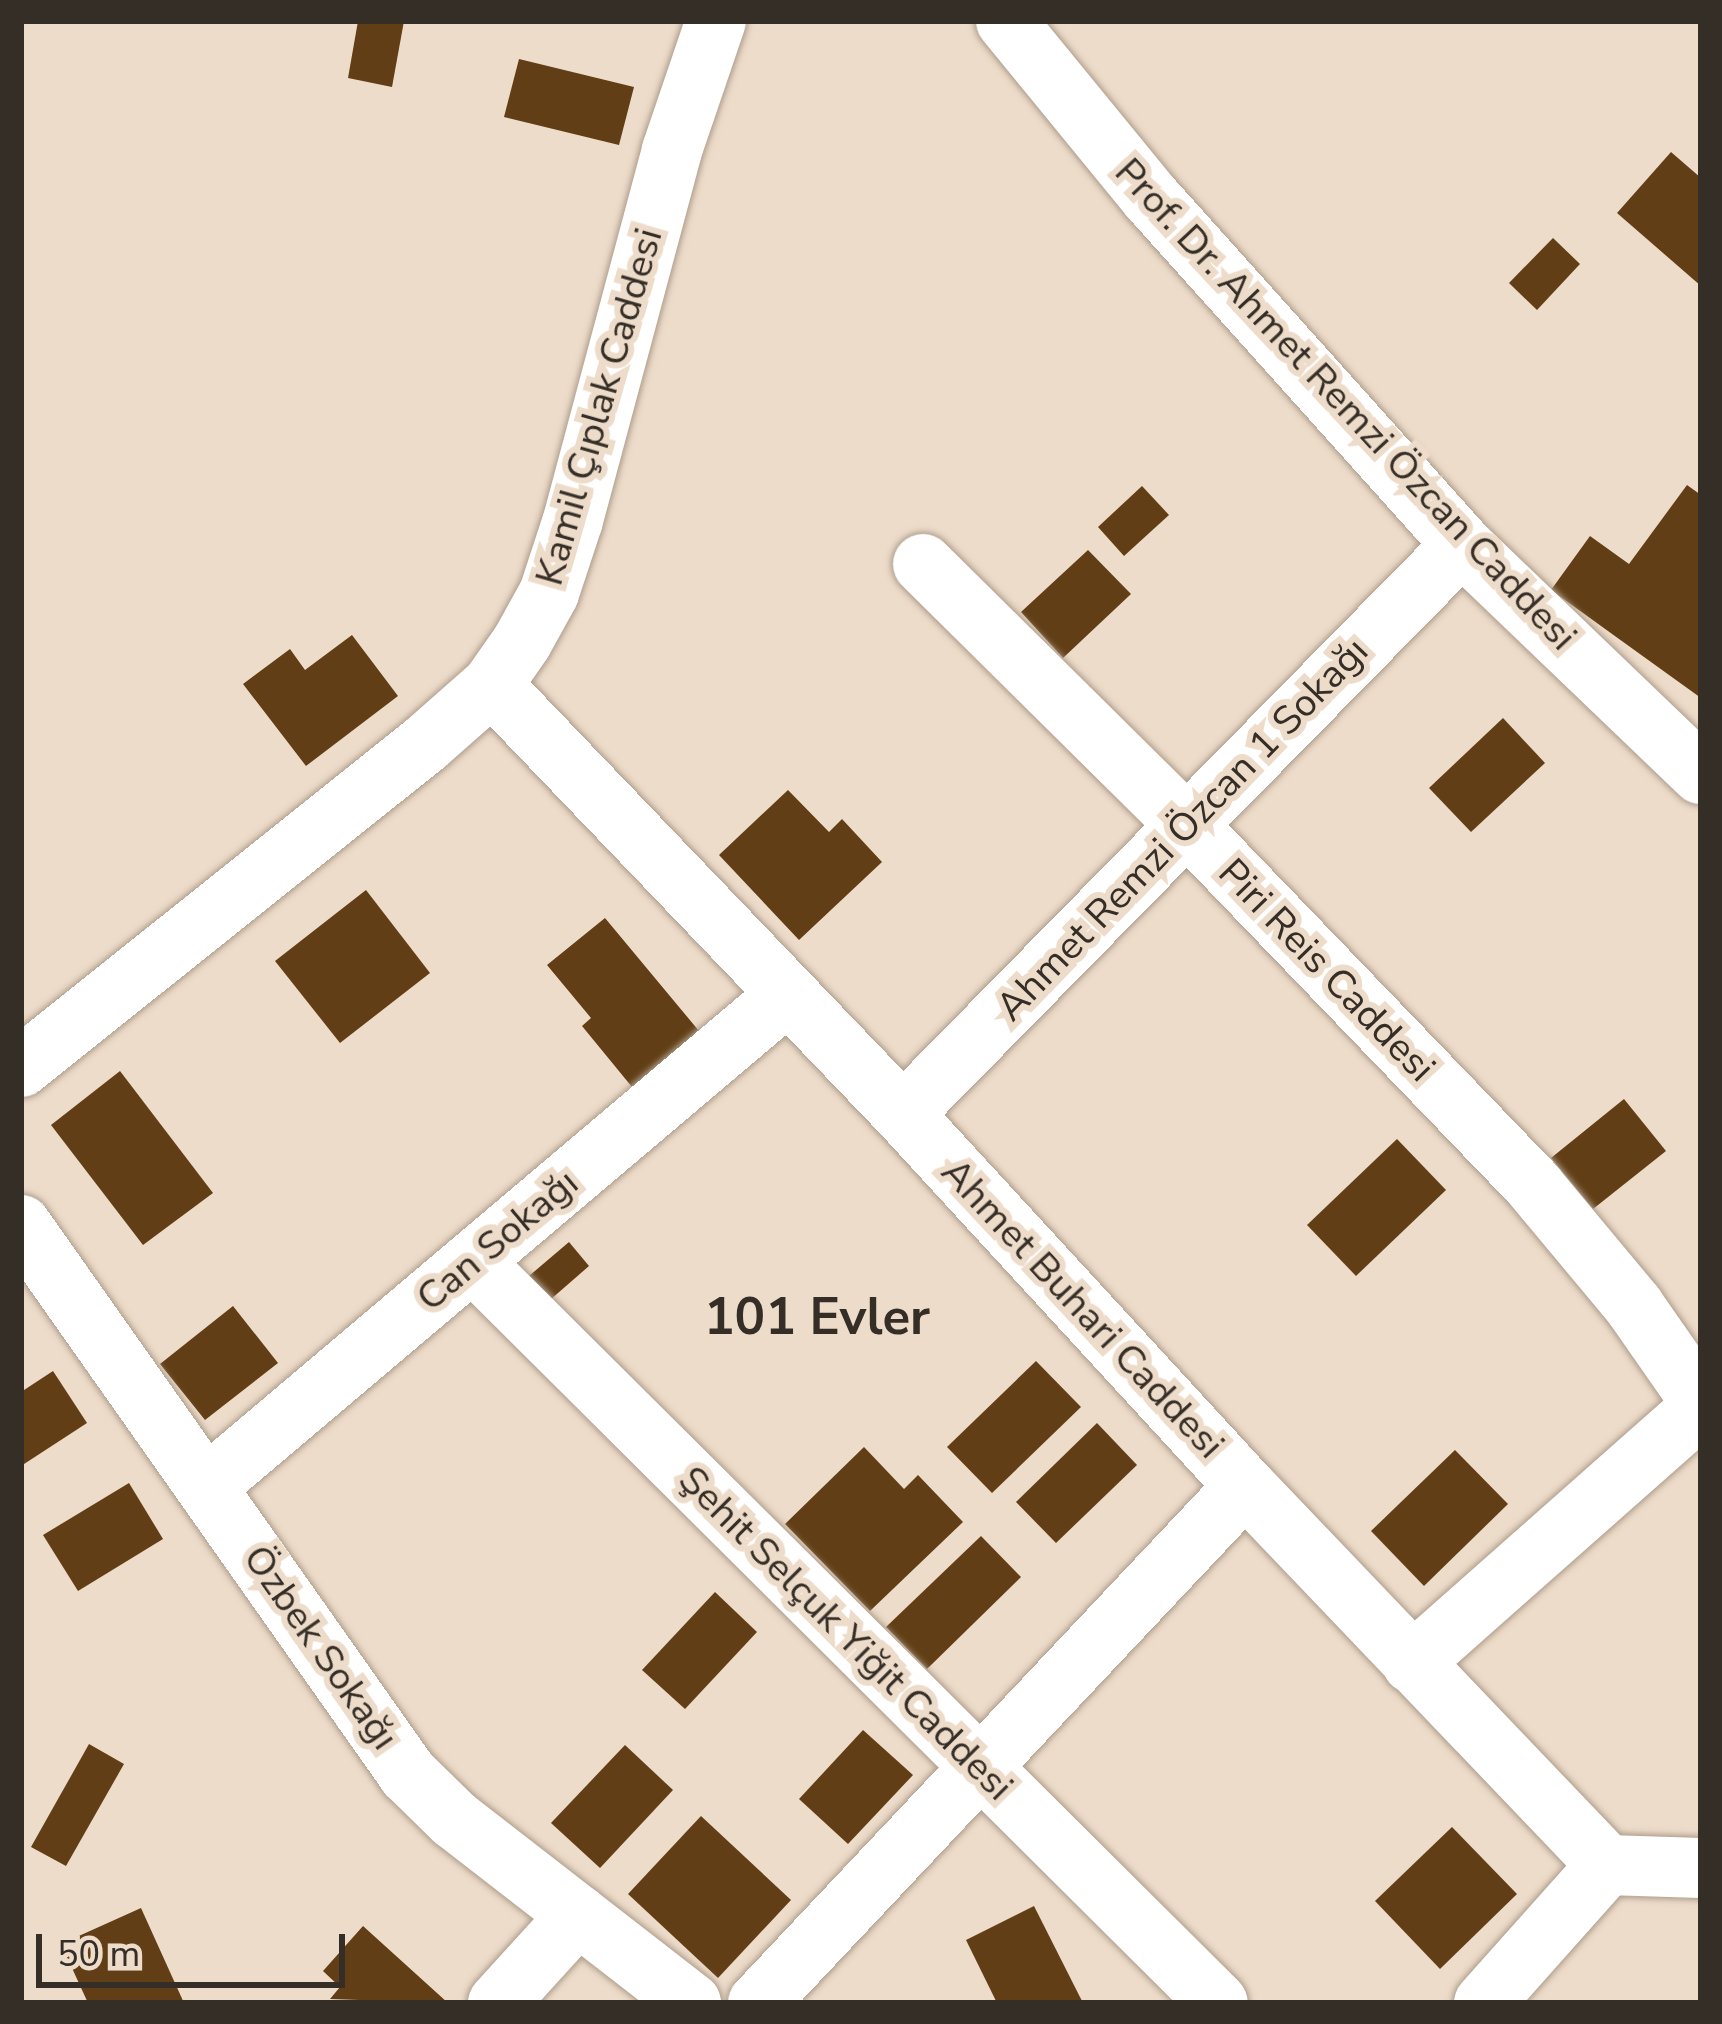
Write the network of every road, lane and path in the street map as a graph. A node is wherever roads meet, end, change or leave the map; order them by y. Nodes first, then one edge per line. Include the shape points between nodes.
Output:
1 (716, 21) edge
2 (1006, 21) edge
3 (1462, 545) junction
4 (923, 564) dead end
5 (492, 685) junction
6 (1701, 774) edge
7 (1189, 827) junction
8 (787, 995) junction
9 (21, 1066) edge
10 (903, 1114) junction
11 (21, 1225) edge
12 (473, 1263) junction
13 (1701, 1404) edge
14 (208, 1485) junction
15 (1245, 1486) junction
16 (1412, 1663) junction
17 (979, 1769) junction
18 (1607, 1865) junction
19 (1701, 1868) edge
20 (578, 1915) junction
21 (1180, 1990) edge
22 (498, 2003) edge
23 (691, 2003) edge
24 (758, 2003) edge
25 (1484, 2003) edge

1 - 5 street, Kamil Çıplak Caddesi via 672,150 549,593
2 - 3 street, Prof. Dr. Ahmet Remzi Özcan Caddesi via 1151,198
3 - 6 street, Prof. Dr. Ahmet Remzi Özcan Caddesi
3 - 7 street, Ahmet Remzi Özcan 1 Sokağı
4 - 7 street, Piri Reis Caddesi
5 - 8 street, Ahmet Buhari Caddesi
5 - 9 street, Kamil Çıplak Caddesi
7 - 10 street, Ahmet Remzi Özcan 1 Sokağı
7 - 13 street, Piri Reis Caddesi via 1535,1187 1634,1306
8 - 10 street, Ahmet Buhari Caddesi
8 - 12 street, Can Sokağı
10 - 15 street, Ahmet Buhari Caddesi
11 - 14 street, Özbek Sokağı
12 - 14 street, Can Sokağı
12 - 17 street, Şehit Selçuk Yiğit Caddesi
13 - 16 street
14 - 20 street, Özbek Sokağı via 408,1774
15 - 16 street, Ahmet Buhari Caddesi
15 - 17 street
16 - 18 street, Ahmet Buhari Caddesi
17 - 21 street, Şehit Selçuk Yiğit Caddesi
17 - 24 street
18 - 19 street
18 - 25 street
20 - 22 street
20 - 23 street, Özbek Sokağı

